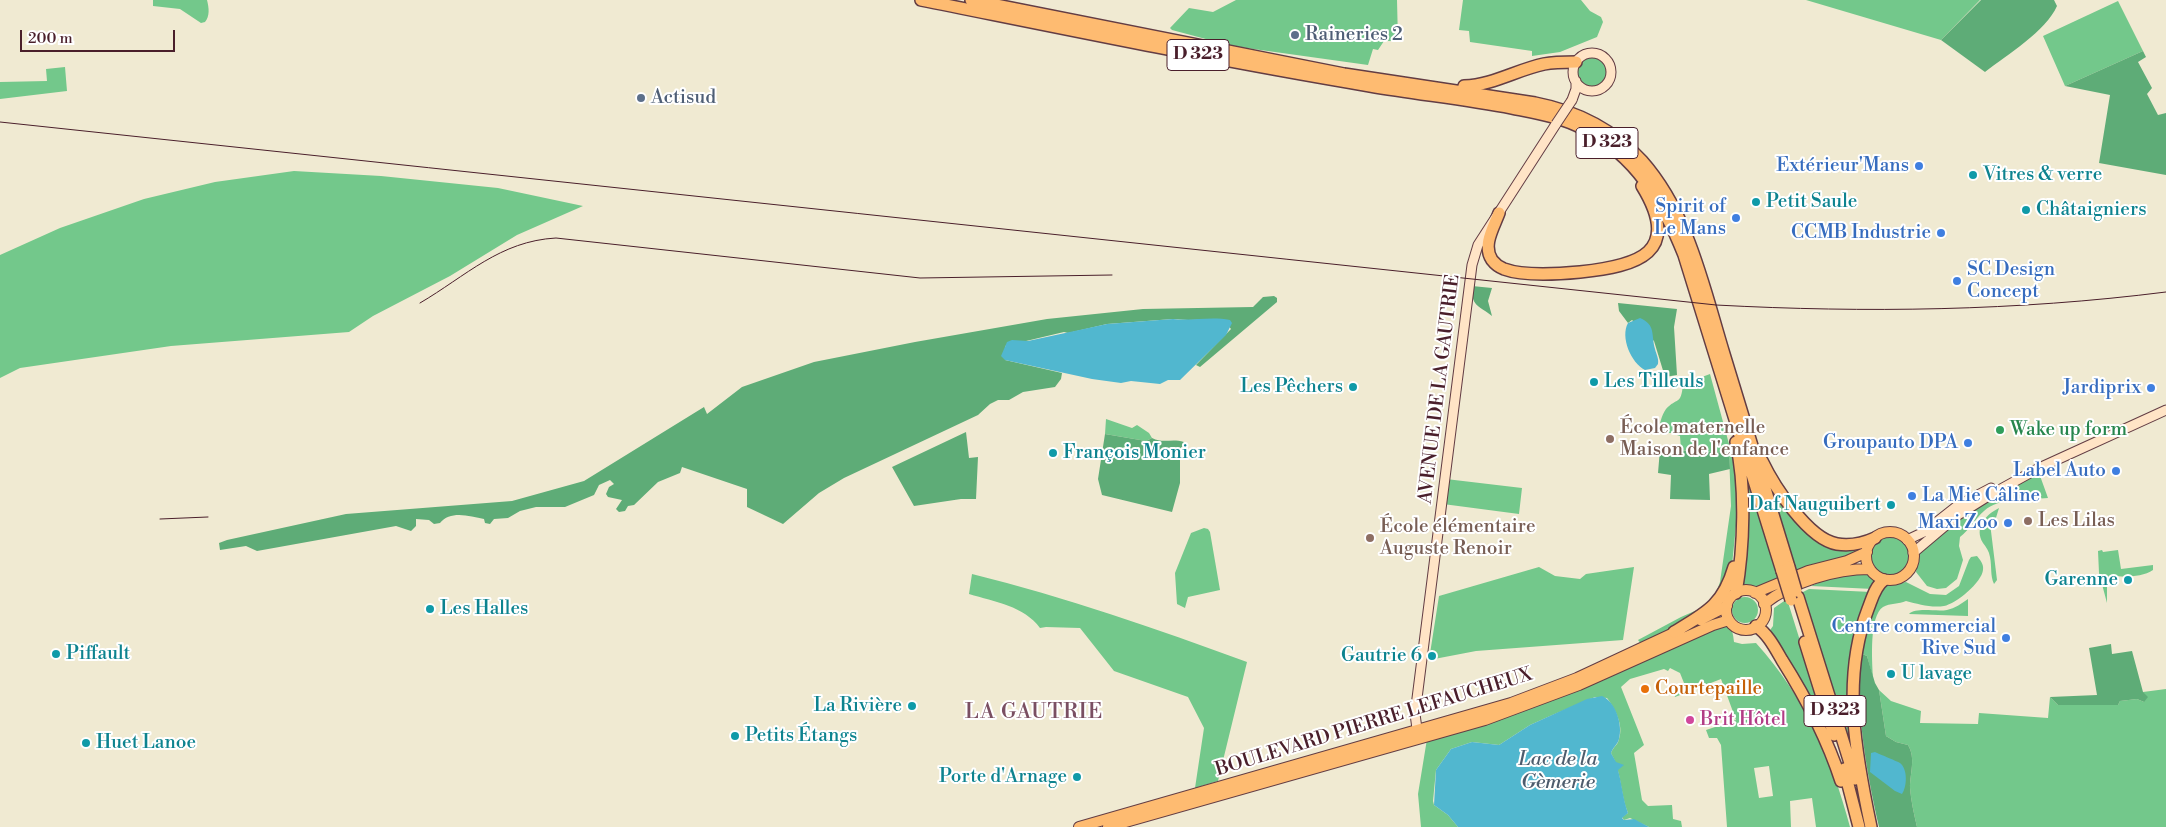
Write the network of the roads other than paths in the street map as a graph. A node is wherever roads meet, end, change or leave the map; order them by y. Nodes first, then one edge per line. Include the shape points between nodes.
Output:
1 (921, 0) edge
2 (971, 0) edge
3 (995, 0) edge
4 (1096, 13) dead end
5 (1162, 32) dead end
6 (1228, 50) junction
7 (1576, 62) junction
8 (1576, 81) junction
9 (1449, 88) junction
10 (1586, 90) junction
11 (1572, 100) junction
12 (1585, 129) junction
13 (1499, 213) junction
14 (1724, 353) junction
15 (1725, 386) junction
16 (2166, 410) edge
17 (2039, 468) junction
18 (1742, 521) junction
19 (1876, 538) junction
20 (1907, 540) junction
21 (1867, 552) junction
22 (1913, 553) junction
23 (1786, 569) junction
24 (1870, 569) junction
25 (1884, 580) junction
26 (1736, 593) junction
27 (1755, 593) junction
28 (1795, 599) junction
29 (1764, 604) junction
30 (1726, 606) junction
31 (1729, 620) junction
32 (1756, 626) junction
33 (1674, 632) junction
34 (1636, 651) junction
35 (1650, 652) junction
36 (1418, 735) junction
37 (1079, 827) edge
38 (1108, 827) edge
39 (1854, 827) edge
40 (1859, 827) edge
41 (1867, 827) edge
42 (1871, 827) edge

1 - 12 highway, D 323 via 1315,77 1520,110 1559,118
2 - 6 highway, D 323
3 - 4 highway via 1082,17
5 - 6 highway
6 - 9 highway, D 323 via 1344,74
7 - 8 street via 1573,72
7 - 9 highway via 1545,64 1495,81
7 - 10 street via 1591,53 1603,56 1609,65 1610,75 1604,86
8 - 10 street
8 - 11 street, AVENUE DE LA GAUTRIE
9 - 14 highway, D 323 via 1559,108 1595,124 1641,160 1666,192 1679,218
10 - 11 street, AVENUE DE LA GAUTRIE
11 - 13 street, AVENUE DE LA GAUTRIE, bridge
12 - 13 highway via 1624,163 1650,201 1658,220 1658,236 1656,243 1644,255 1624,266 1578,272 1556,274 1504,269 1494,262 1488,250
12 - 15 highway, D 323 via 1640,173 1668,216 1684,255
13 - 36 street, AVENUE DE LA GAUTRIE via 1476,249 1470,274 1415,714
14 - 19 highway via 1763,462 1786,499 1813,530 1829,541 1854,544
14 - 23 highway, D 323
15 - 18 highway via 1739,460
15 - 23 highway, D 323
16 - 17 street
17 - 20 street via 1971,497 1924,532
17 - 22 street via 1967,508
18 - 26 highway
18 - 33 highway via 1726,590 1717,603
19 - 20 main road via 1891,533
19 - 21 main road
20 - 22 main road
21 - 24 main road
21 - 27 main road via 1858,558 1808,570
22 - 25 main road via 1913,563 1906,574
23 - 28 highway, D 323, bridge
24 - 25 main road
24 - 29 main road via 1857,569 1809,581
25 - 42 highway via 1877,587 1865,617 1854,654 1853,672 1858,753
26 - 27 main road via 1747,590
26 - 30 main road
27 - 29 main road
28 - 40 highway, D 323
28 - 41 highway, D 323 via 1846,748
29 - 32 main road via 1764,615
30 - 31 main road
30 - 33 main road, BOULEVARD PIERRE LEFAUCHEUX
31 - 32 main road via 1742,629
31 - 35 main road, BOULEVARD PIERRE LEFAUCHEUX
32 - 39 highway via 1772,644 1813,714 1840,778
33 - 34 main road, BOULEVARD PIERRE LEFAUCHEUX
34 - 35 main road
34 - 36 main road, BOULEVARD PIERRE LEFAUCHEUX via 1532,696
35 - 36 main road, BOULEVARD PIERRE LEFAUCHEUX via 1534,703 1485,720
36 - 37 main road, BOULEVARD PIERRE LEFAUCHEUX
36 - 38 main road, BOULEVARD PIERRE LEFAUCHEUX

